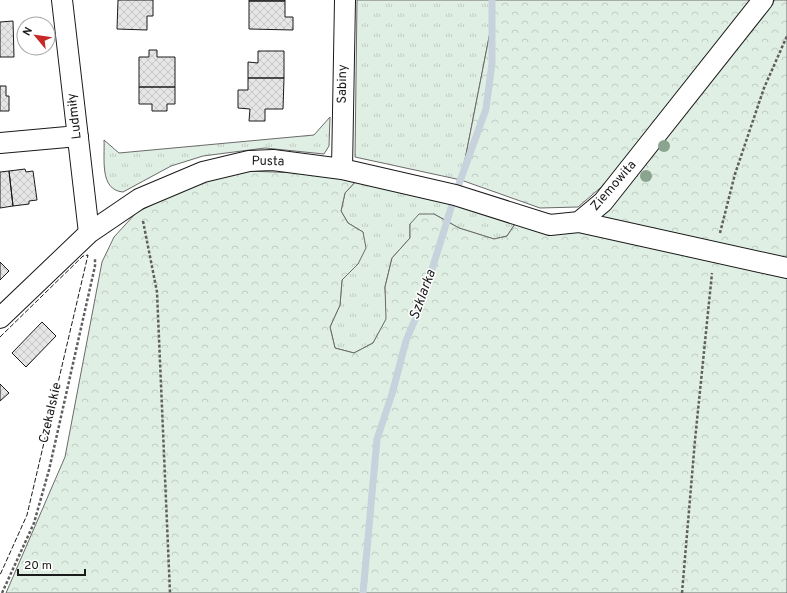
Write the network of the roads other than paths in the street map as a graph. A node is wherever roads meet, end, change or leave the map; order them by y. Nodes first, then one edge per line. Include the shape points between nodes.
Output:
1 (62, 0) edge
2 (345, 0) edge
3 (763, 0) edge
4 (78, 136) junction
5 (0, 142) edge
6 (342, 169) junction
7 (579, 222) junction
8 (89, 233) junction
9 (787, 268) edge
10 (0, 318) edge

1 - 4 street, Ludmiły
2 - 6 street, Sabiny
3 - 7 street, Ziemowita via 603,202
4 - 5 street
4 - 8 street, Ludmiły
6 - 7 street, Pusta via 455,195 550,225
6 - 8 street, Pusta via 273,160 249,161 203,172 139,199
7 - 9 street, Ziemowita
8 - 10 street, Pusta

